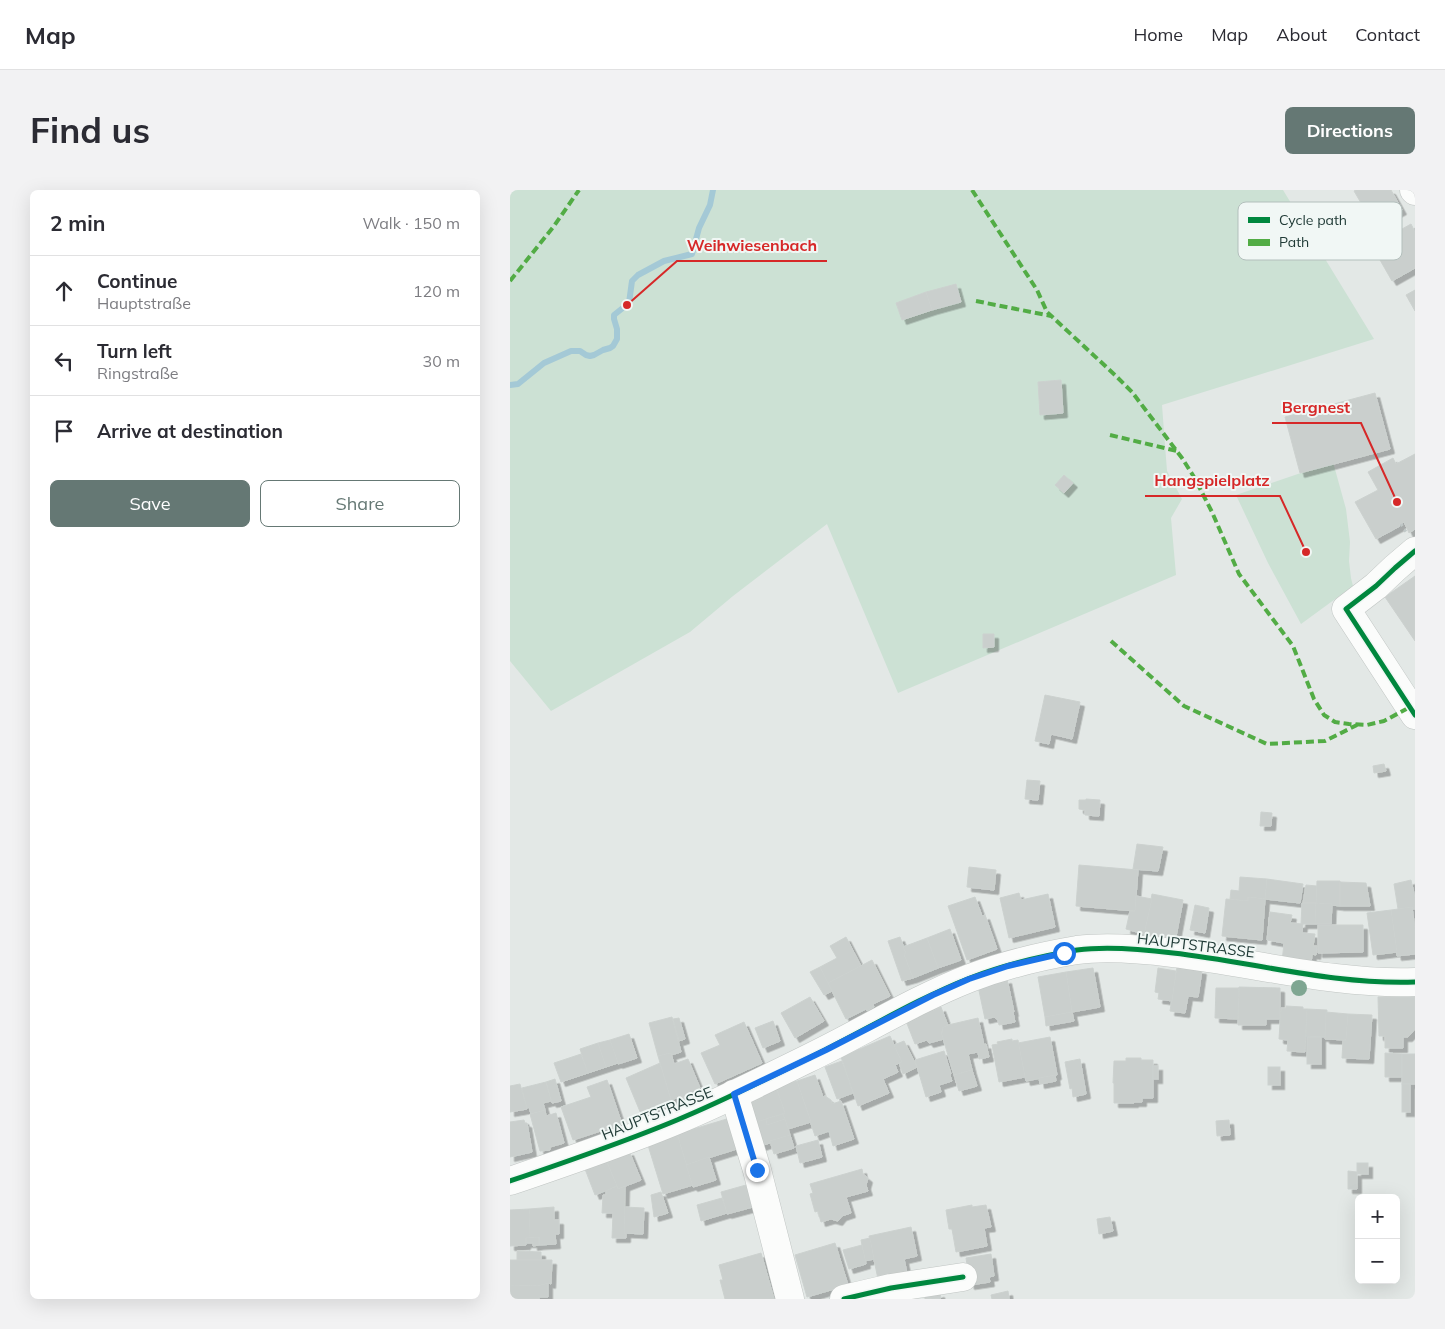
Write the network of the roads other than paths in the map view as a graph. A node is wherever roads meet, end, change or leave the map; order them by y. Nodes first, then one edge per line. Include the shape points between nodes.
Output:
1 (1410, 541) edge
2 (1415, 715) edge
3 (1415, 982) edge
4 (734, 1094) junction
5 (510, 1181) edge
6 (963, 1277) dead end
7 (790, 1299) edge
8 (844, 1299) edge

1 - 2 street via 1395,568 1346,609
3 - 4 street, HAUPTSTRASSE via 1361,980 1149,950 1078,950 969,979
4 - 5 street, HAUPTSTRASSE via 642,1134
4 - 7 street
6 - 8 street

